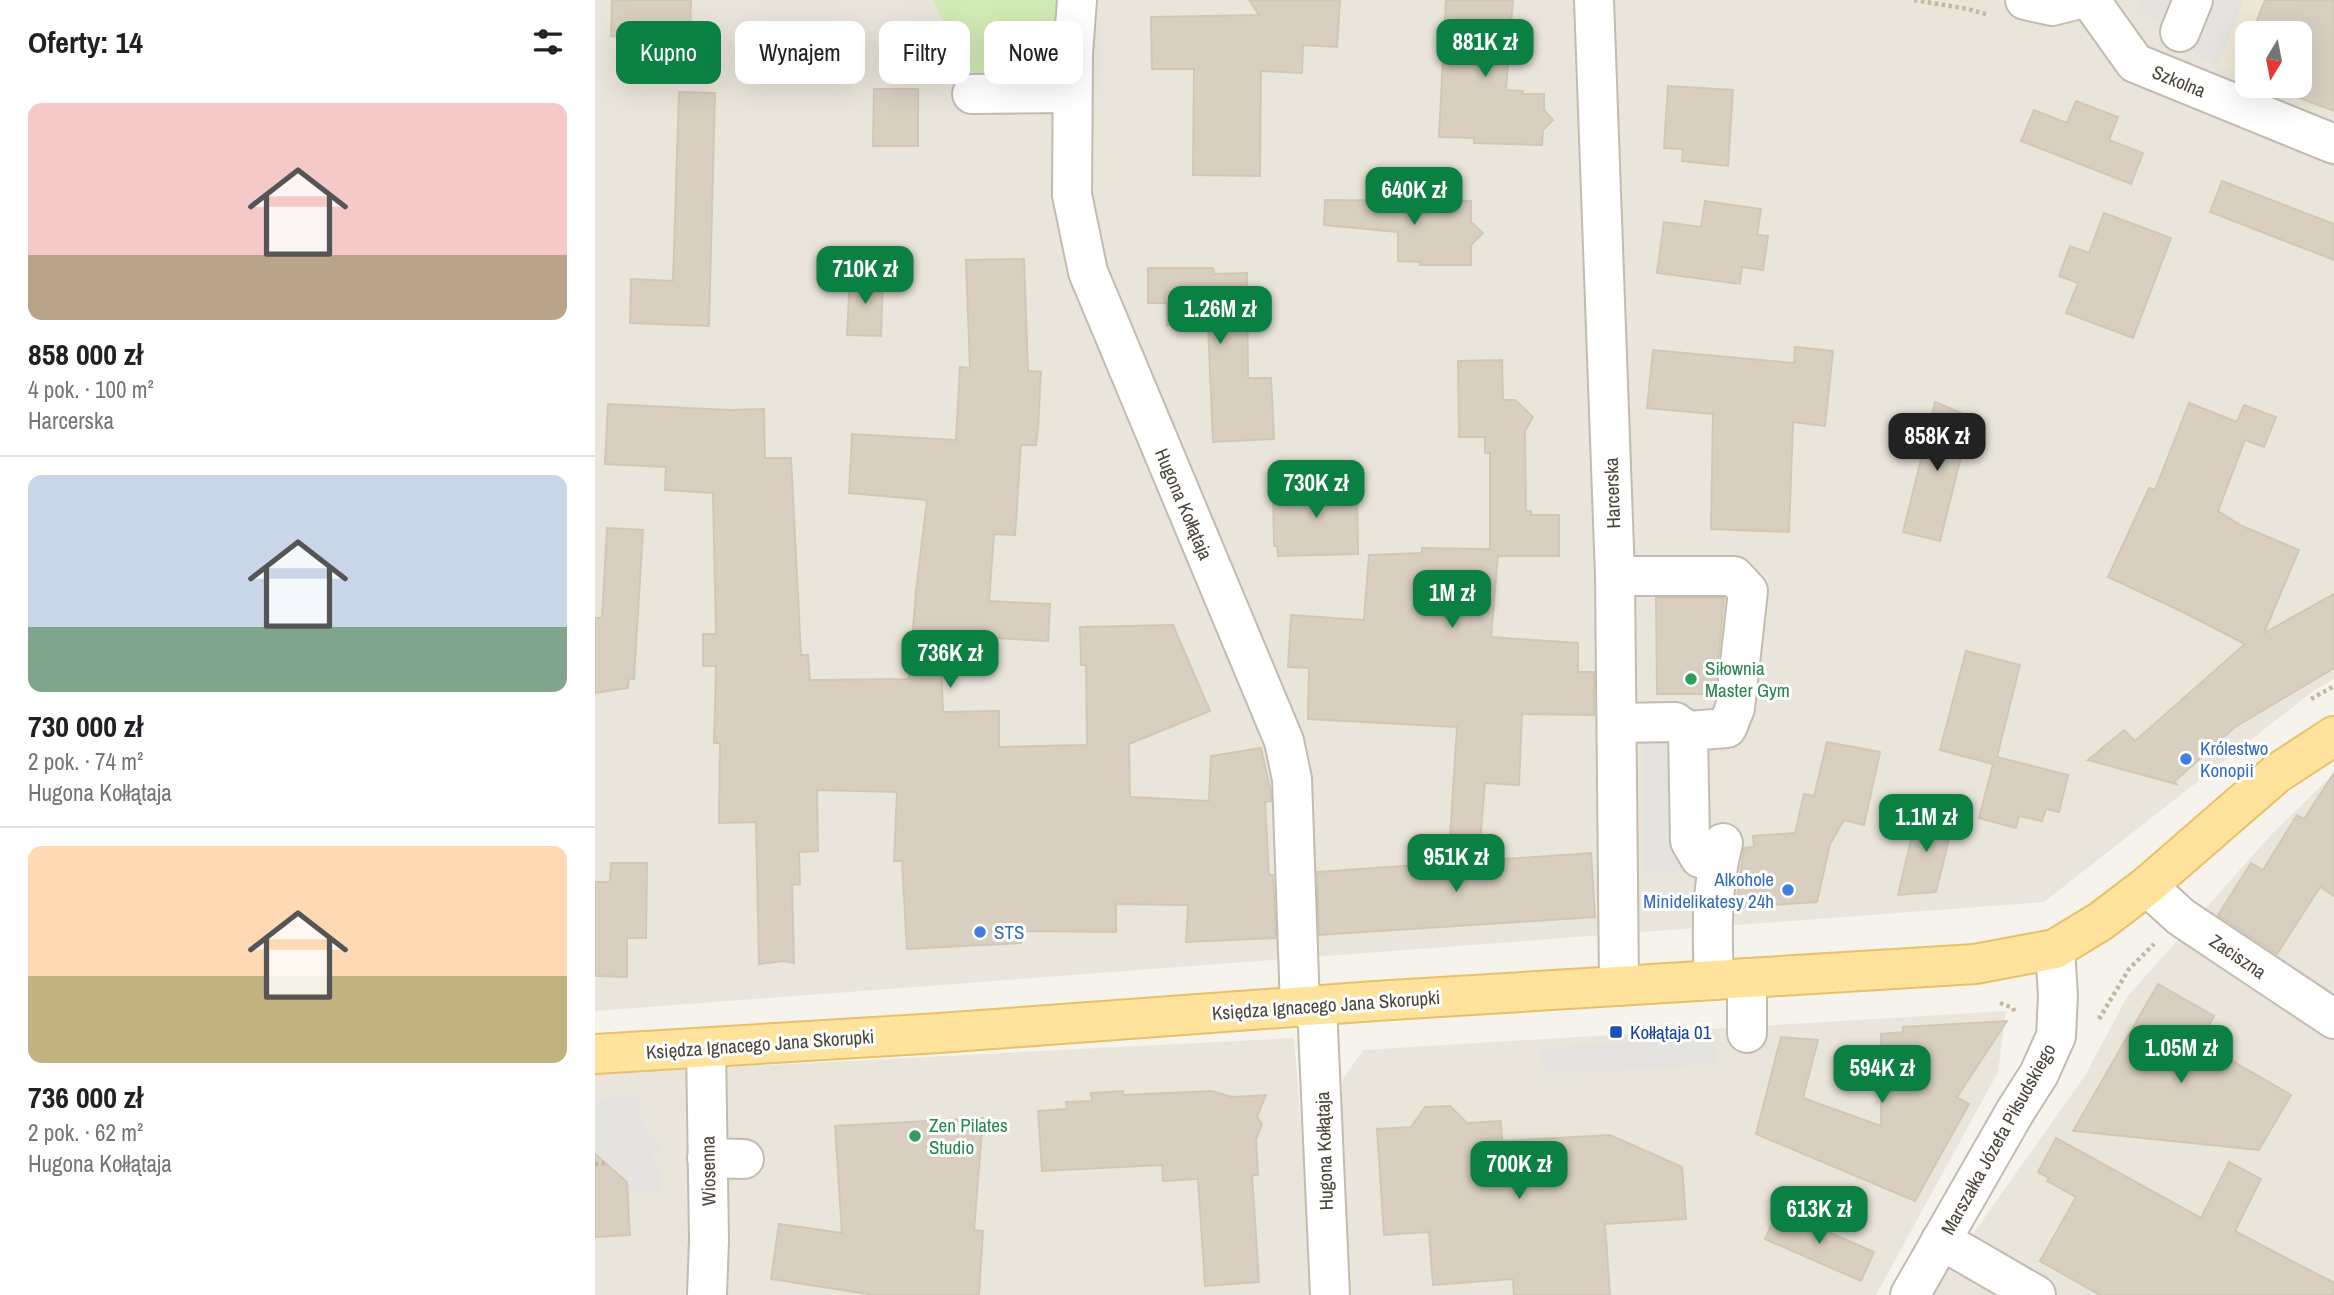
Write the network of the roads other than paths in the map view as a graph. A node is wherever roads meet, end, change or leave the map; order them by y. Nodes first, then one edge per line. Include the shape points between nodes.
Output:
1 (1077, 0) edge
2 (1594, 0) edge
3 (2025, 0) edge
4 (2075, 0) edge
5 (2090, 0) edge
6 (1072, 93) junction
7 (972, 94) dead end
8 (2334, 144) edge
9 (1615, 576) junction
10 (1618, 723) junction
11 (1688, 731) junction
12 (2334, 736) edge
13 (2147, 886) junction
14 (2055, 949) junction
15 (1731, 979) junction
16 (1619, 986) junction
17 (1308, 1007) junction
18 (2334, 1018) edge
19 (1747, 1033) dead end
20 (706, 1048) junction
21 (595, 1054) edge
22 (1941, 1240) junction
23 (1338, 1275) edge
24 (707, 1295) edge
25 (1910, 1295) edge
26 (2036, 1295) edge

1 - 6 street, Hugona Kołłątaja
2 - 9 street, Harcerska
3 - 4 street via 2052,6
5 - 8 street, Szkolna via 2135,63
6 - 7 street
6 - 17 street, Hugona Kołłątaja via 1072,194 1088,272 1284,741 1292,779
9 - 10 street, Harcerska
9 - 11 street via 1734,576 1748,591 1735,708 1727,728
10 - 11 street via 1675,722
10 - 16 street, Harcerska
11 - 15 street via 1690,841 1711,851 1715,874 1712,932
12 - 13 main road via 2276,774
13 - 14 main road
13 - 18 street, Zaciszna via 2181,917
14 - 15 main road, Księdza Ignacego Jana Skorupki via 1975,964
14 - 22 street, Marszałka Józefa Piłsudskiego via 2056,1036 2039,1074
15 - 16 main road, Księdza Ignacego Jana Skorupki
15 - 19 street
16 - 17 main road, Księdza Ignacego Jana Skorupki
17 - 20 main road, Księdza Ignacego Jana Skorupki
17 - 23 street, Hugona Kołłątaja
20 - 21 main road, Księdza Ignacego Jana Skorupki
20 - 24 street, Wiosenna via 726,1158 709,1240
22 - 25 street, Marszałka Józefa Piłsudskiego
22 - 26 street

